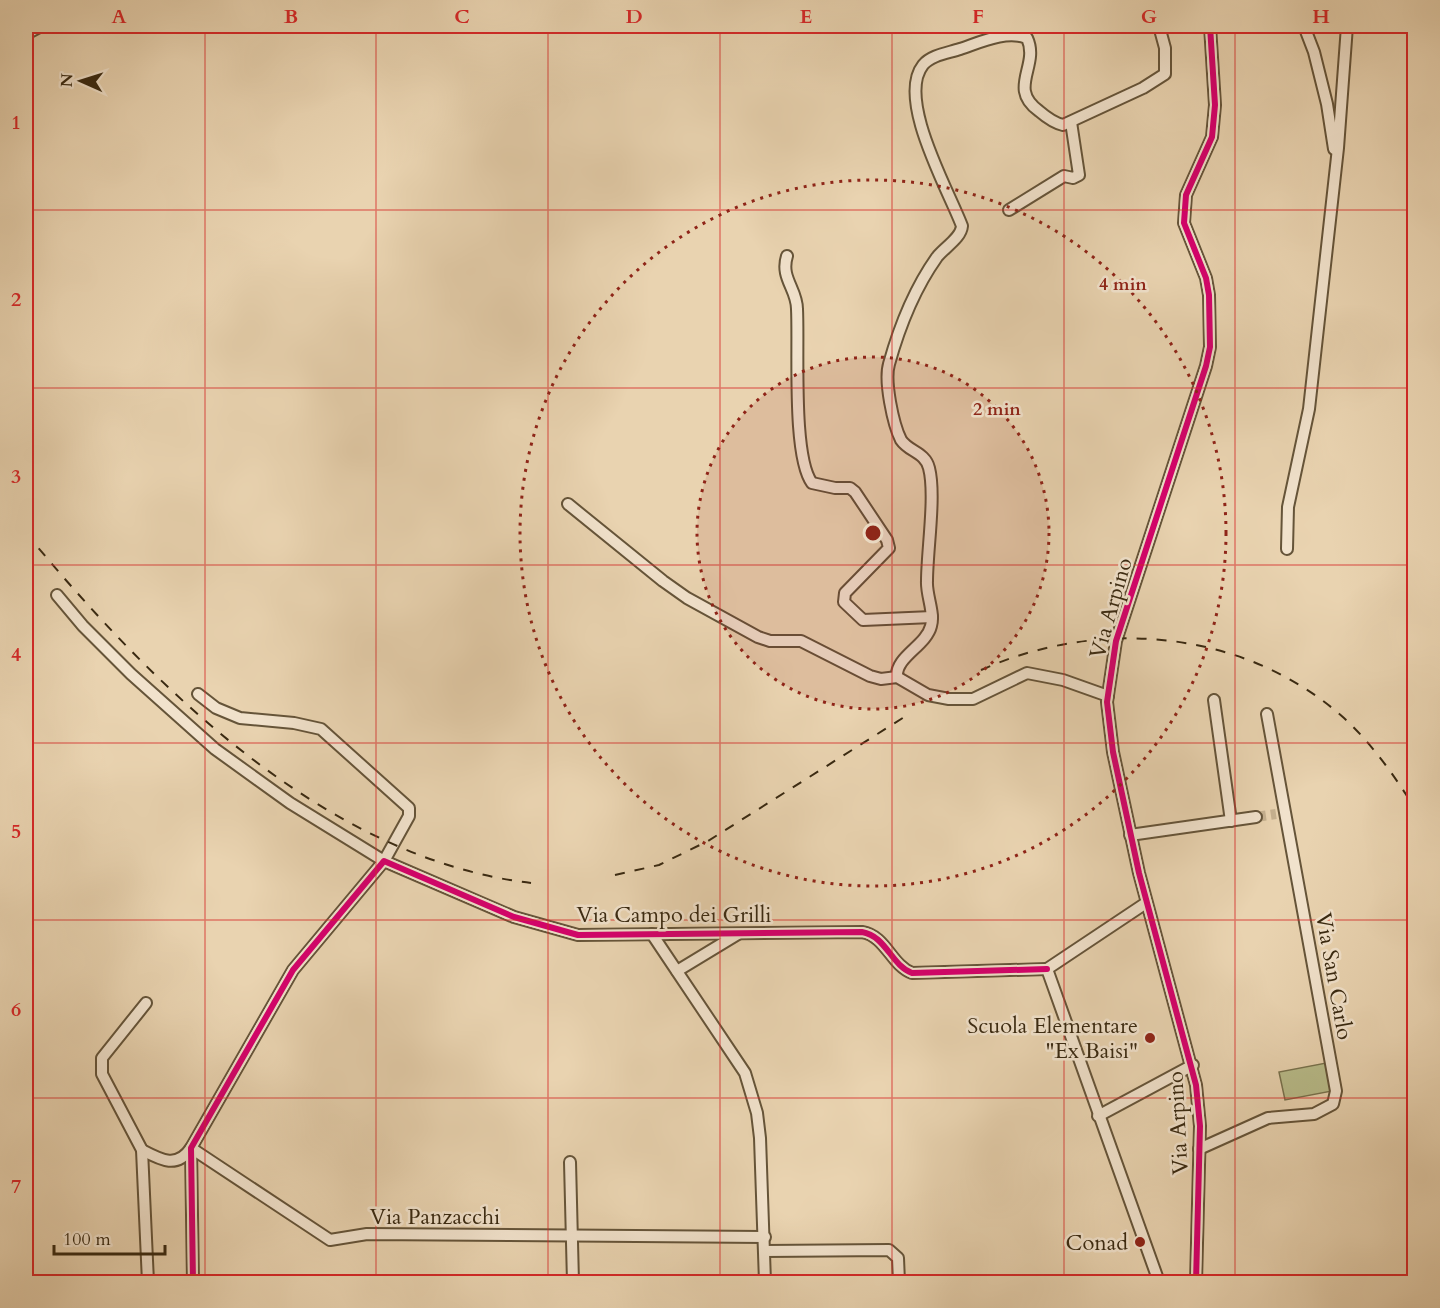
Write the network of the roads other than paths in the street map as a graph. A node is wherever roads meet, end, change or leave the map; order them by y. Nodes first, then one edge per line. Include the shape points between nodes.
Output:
1 (41, 26) edge
2 (1159, 26) edge
3 (1210, 26) edge
4 (1304, 26) edge
5 (1347, 26) edge
6 (26, 34) edge
7 (1071, 122) junction
8 (1337, 158) junction
9 (1009, 210) dead end
10 (787, 256) dead end
11 (568, 504) dead end
12 (1287, 549) dead end
13 (57, 595) dead end
14 (932, 617) junction
15 (897, 677) junction
16 (198, 694) dead end
17 (1108, 696) junction
18 (1214, 700) dead end
19 (1267, 714) dead end
20 (1257, 817) tunnel mouth
21 (1231, 821) junction
22 (1130, 836) junction
23 (384, 861) junction
24 (1146, 903) junction
25 (739, 933) junction
26 (652, 934) junction
27 (1047, 969) junction
28 (677, 972) junction
29 (146, 1003) dead end
30 (1193, 1065) junction
31 (1098, 1116) junction
32 (191, 1148) junction
33 (1199, 1149) junction
34 (142, 1150) junction
35 (570, 1162) dead end
36 (572, 1236) junction
37 (765, 1237) junction
38 (765, 1251) junction
39 (148, 1282) edge
40 (193, 1282) edge
41 (573, 1282) edge
42 (765, 1282) edge
43 (898, 1282) edge
44 (1159, 1282) edge
45 (1196, 1282) edge

1 - 6 street
2 - 7 street via 1166,74
3 - 17 street, Via Arpino via 1215,105 1212,137 1186,195 1184,223 1206,278 1210,347 1116,641
4 - 8 street via 1314,52
5 - 8 street
7 - 9 street via 1079,175 1064,176
7 - 14 street via 1056,123 1026,98 1024,82 1031,46 1027,38 1019,35 934,57 921,66 916,106 962,231 945,246 916,294 887,375 901,439 925,458 929,468 927,582
8 - 12 street via 1309,409 1288,507
10 - 14 street via 785,276 798,307 802,464 806,475 818,486 850,488 889,548 845,594 844,602 863,620
11 - 15 street via 667,585 753,635 770,641 801,641 873,677
13 - 23 street, Via Campo dei Grilli via 131,675 215,749 290,803
14 - 15 street via 929,632 899,665
15 - 17 street via 928,694 949,699 974,699 1030,673
16 - 23 street via 216,708 240,718 310,726 338,742 409,810
17 - 22 street, Via Arpino via 1111,740
18 - 21 street
19 - 33 street, Via San Carlo via 1280,814 1336,1091 1333,1104 1314,1114 1268,1118
20 - 21 street
21 - 22 street
22 - 24 street, Via Arpino
23 - 26 street, Via Campo dei Grilli via 507,915 541,925 580,935
23 - 32 street via 293,970
24 - 27 street
24 - 30 street, Via Arpino
25 - 26 street, Via Campo dei Grilli
25 - 27 street, Via Campo dei Grilli via 868,933 903,969 915,974
25 - 28 street
26 - 28 street
27 - 31 street
28 - 37 street via 745,1074 759,1126
29 - 34 street via 100,1065
30 - 31 street
30 - 33 street, Via Arpino
31 - 44 street
32 - 34 street via 182,1159 169,1162
32 - 36 street, Via Panzacchi via 330,1240 367,1234
32 - 40 street
33 - 45 street, Via Arpino
34 - 39 street
35 - 36 street
36 - 37 street, Via Panzacchi
36 - 41 street
37 - 38 street
38 - 42 street
38 - 43 street via 891,1251 898,1258

